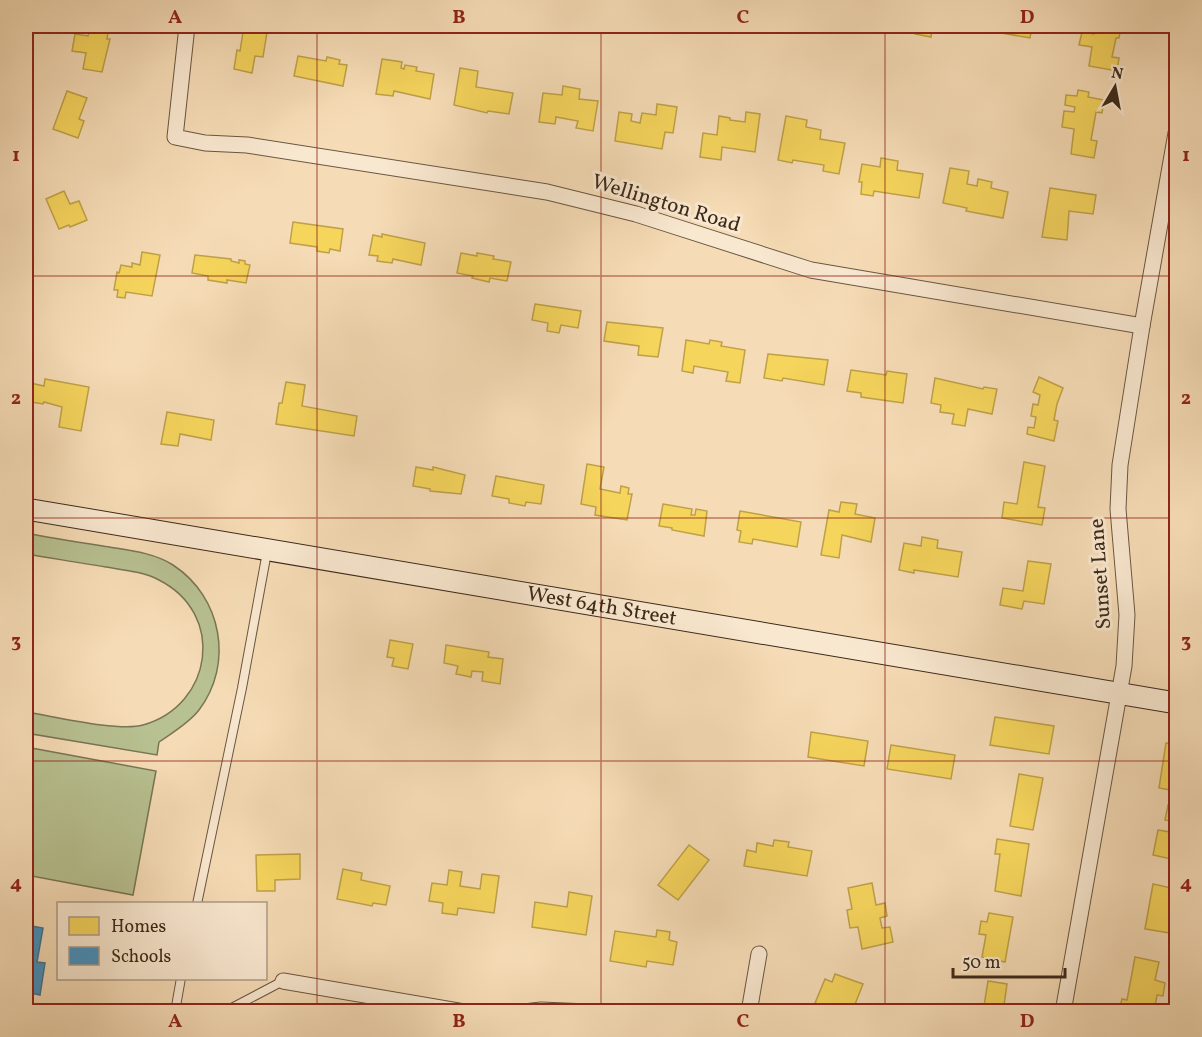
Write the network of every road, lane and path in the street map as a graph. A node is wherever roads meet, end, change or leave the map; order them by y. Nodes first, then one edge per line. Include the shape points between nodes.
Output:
1 (187, 26) edge
2 (1176, 133) edge
3 (1142, 326) junction
4 (26, 508) edge
5 (267, 549) junction
6 (1119, 693) junction
7 (1176, 703) edge
8 (197, 902) edge
9 (759, 954) dead end
10 (182, 980) edge
11 (283, 981) joint
12 (175, 1011) edge
13 (224, 1011) edge
14 (467, 1011) edge
15 (525, 1011) edge
16 (588, 1011) edge
17 (749, 1011) edge
18 (1063, 1011) edge

1 - 3 street, Wellington Road via 175,138 248,145 547,192 636,214 811,270
2 - 3 street, Sunset Lane
3 - 6 street, Sunset Lane via 1119,472 1127,615
4 - 5 street, West 64th Street
5 - 6 street, West 64th Street
5 - 8 lane
6 - 7 street, West 64th Street
6 - 18 street, Sunset Lane
9 - 17 street
10 - 12 lane
11 - 13 lane
11 - 14 street
15 - 16 street

